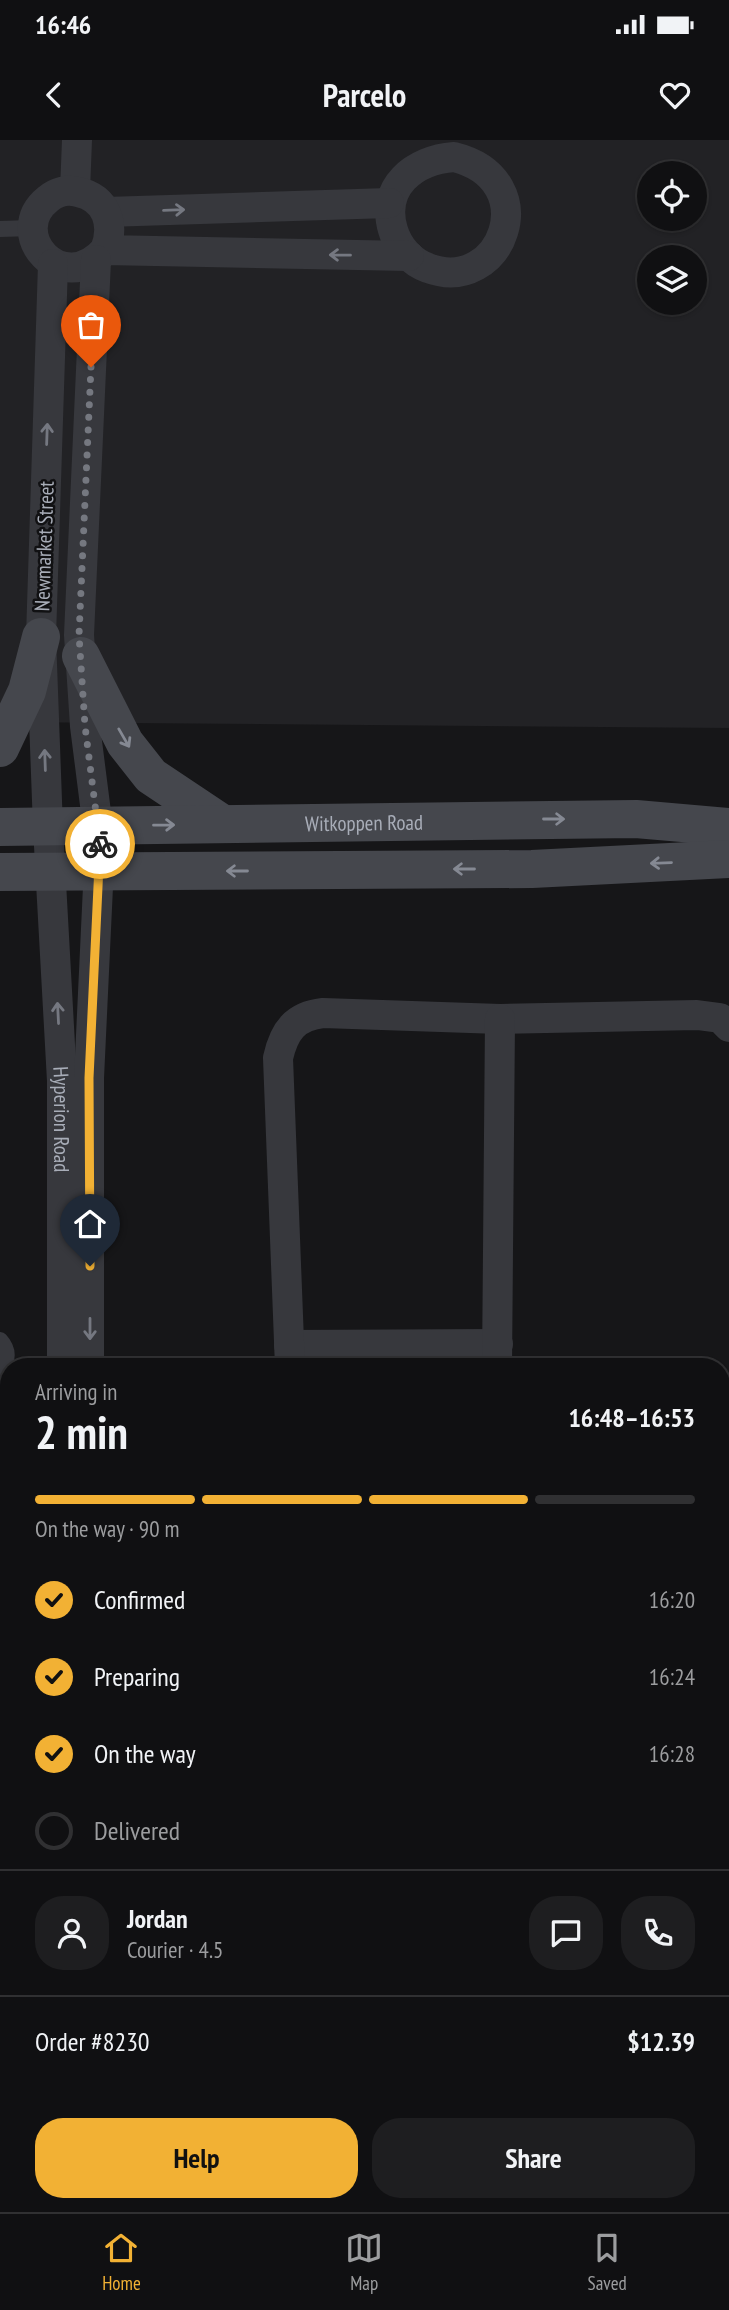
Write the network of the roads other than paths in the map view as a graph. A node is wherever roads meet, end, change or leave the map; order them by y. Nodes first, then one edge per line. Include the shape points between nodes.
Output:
1 (77, 140) edge
2 (435, 149) edge
3 (483, 154) edge
4 (75, 191) junction
5 (389, 203) junction
6 (106, 212) junction
7 (32, 228) junction
8 (0, 229) edge
9 (100, 255) junction
10 (409, 256) junction
11 (53, 264) junction
12 (41, 637) junction
13 (81, 656) junction
14 (0, 748) edge
15 (223, 824) junction
16 (0, 827) edge
17 (96, 827) junction
18 (729, 827) edge
19 (48, 828) junction
20 (729, 859) edge
21 (50, 870) junction
22 (0, 872) edge
23 (100, 872) junction
24 (500, 1019) junction
25 (729, 1027) edge
26 (0, 1340) edge
27 (289, 1356) edge
28 (498, 1356) edge
29 (7, 1358) edge
30 (62, 1358) edge
31 (89, 1358) edge

1 - 4 street
2 - 3 street via 454,157
2 - 5 street via 404,178
3 - 10 street via 506,207 498,245 478,264 454,272 421,266
4 - 6 street via 98,201
4 - 7 street via 62,191 41,205
6 -> 5 street
5 - 10 street via 392,228
6 - 9 street via 110,238
7 - 8 lane
7 - 11 street via 38,249
10 -> 9 street
9 - 11 street via 75,268
9 - 13 street, Newmarket Street
12 -> 11 street, Newmarket Street
12 - 14 main road via 27,691
19 -> 12 street, Newmarket Street
13 -> 15 main road via 125,743 151,776
13 - 17 street, Newmarket Street
17 -> 15 main road, Witkoppen Road
15 -> 18 main road, Witkoppen Road via 636,819
16 - 19 main road, Witkoppen Road
17 - 19 main road, Witkoppen Road
17 - 23 street, Hyperion Road
19 - 21 street, Newmarket Street
20 -> 23 main road via 533,869
21 - 22 main road
21 - 23 main road
30 -> 21 street, Hyperion Road via 62,1081
23 -> 31 street, Hyperion Road via 89,1078
24 - 25 street via 698,1015 720,1018
24 - 27 street via 323,1013 301,1018 283,1038 278,1058
24 - 28 street
26 - 29 lane
27 - 28 street

